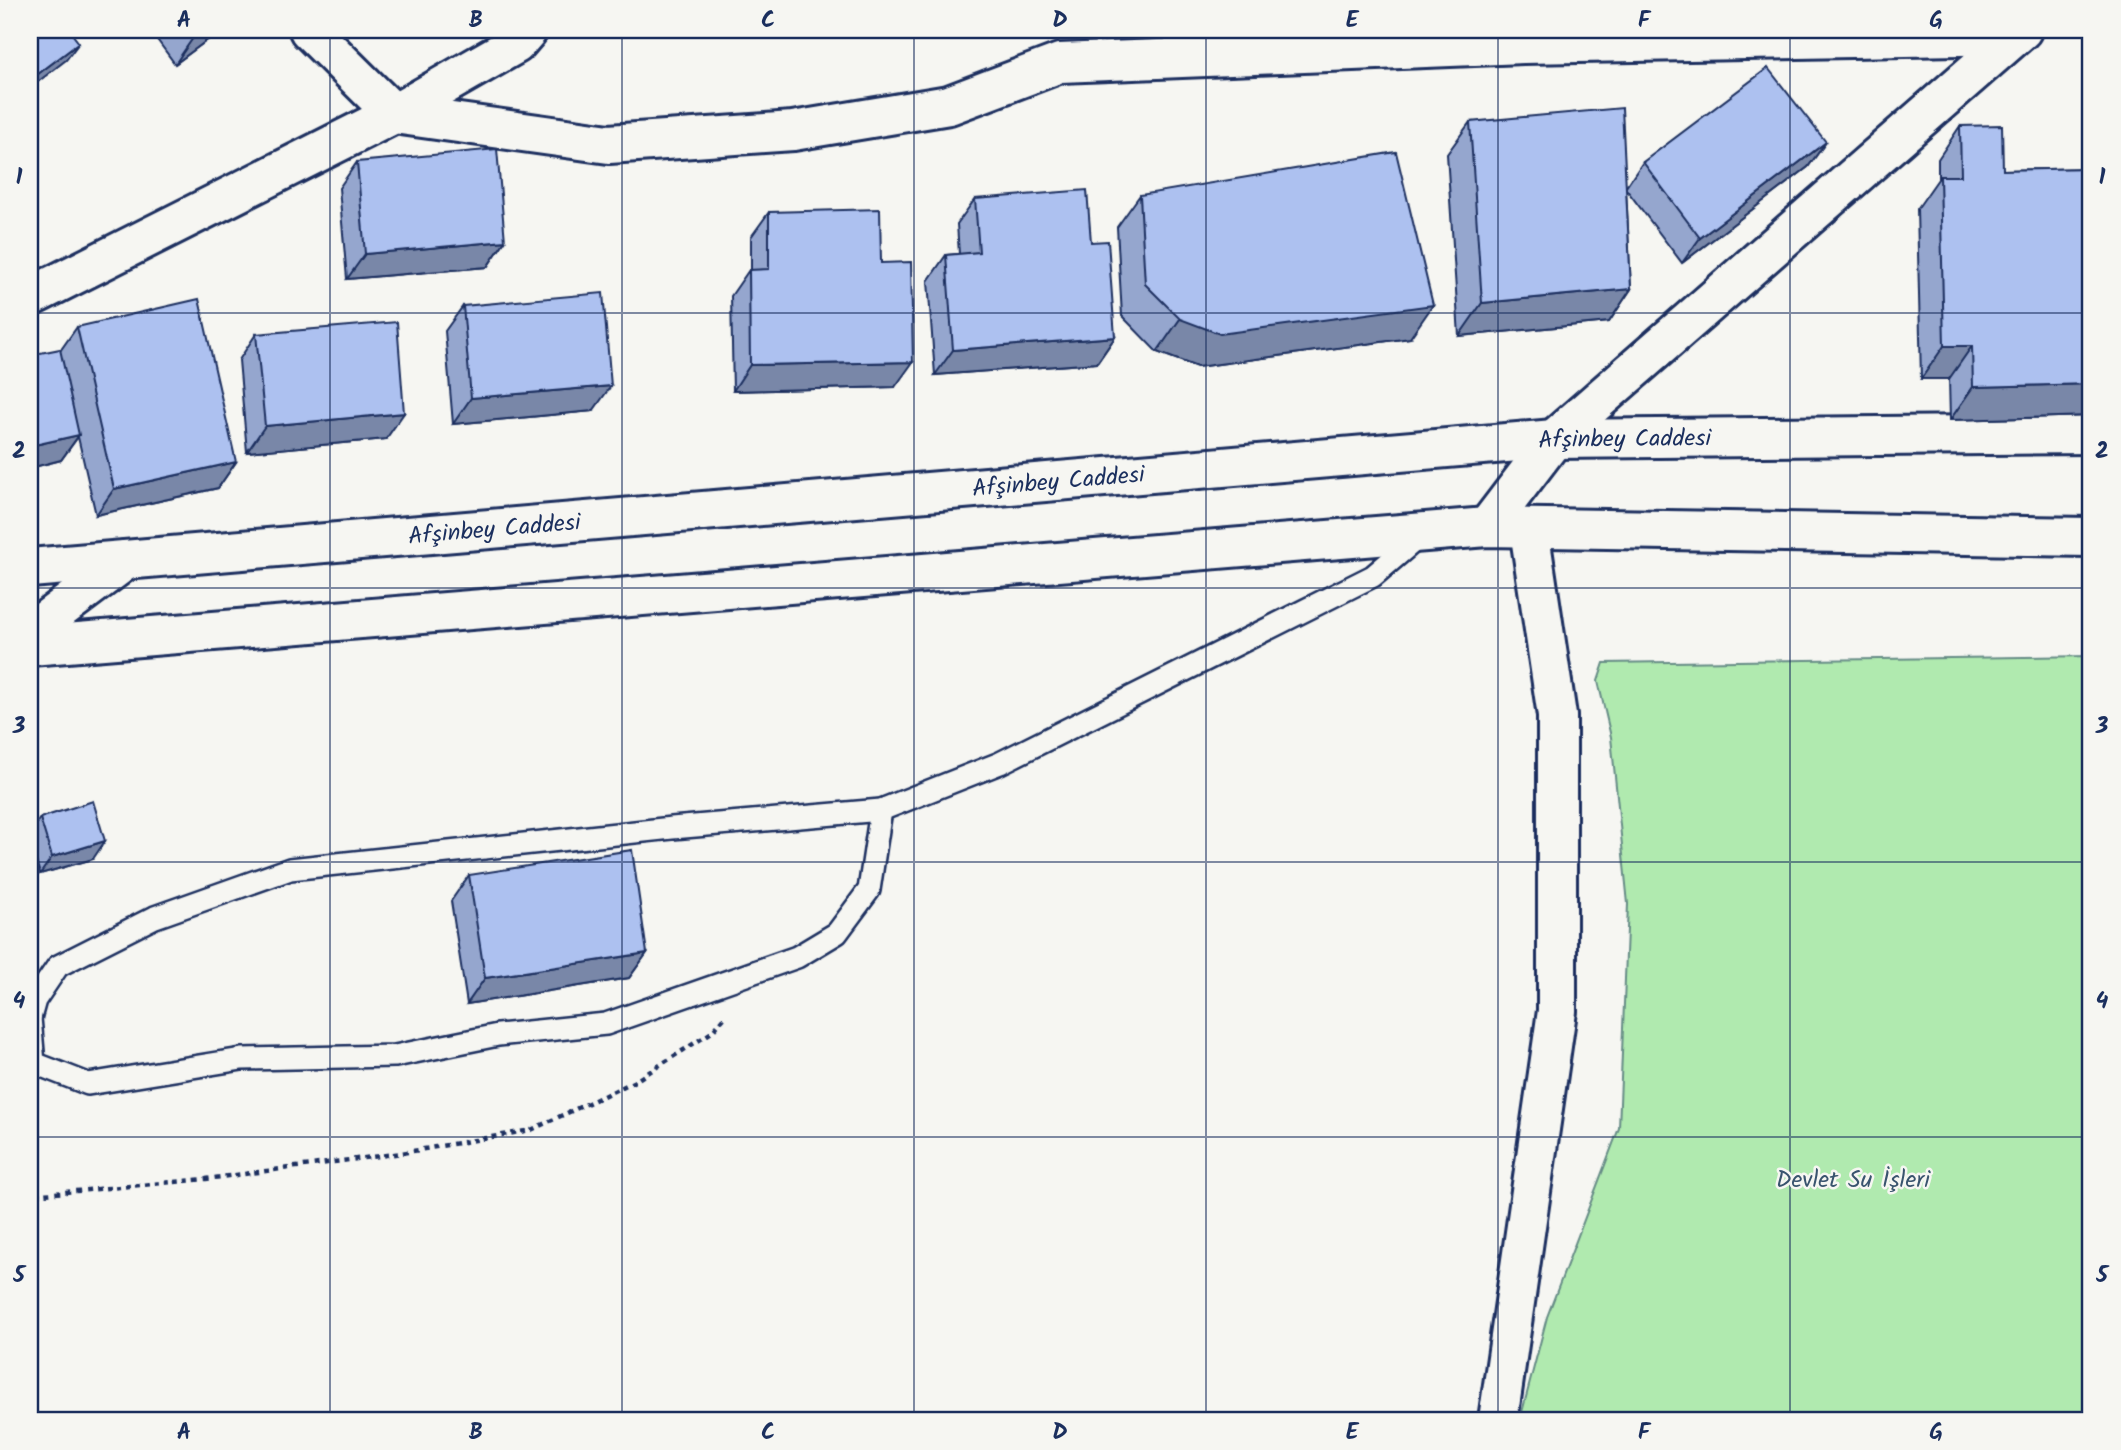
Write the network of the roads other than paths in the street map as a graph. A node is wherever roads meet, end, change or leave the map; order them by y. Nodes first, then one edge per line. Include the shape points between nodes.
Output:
1 (309, 30) edge
2 (528, 30) edge
3 (2017, 32) edge
4 (394, 114) junction
5 (30, 297) edge
6 (2091, 434) edge
7 (1554, 439) junction
8 (1487, 527) junction
9 (1529, 529) junction
10 (1424, 533) junction
11 (2091, 537) edge
12 (127, 559) junction
13 (30, 568) edge
14 (30, 632) edge
15 (30, 646) edge
16 (881, 810) junction
17 (30, 1018) edge
18 (1497, 1420) edge

1 - 4 main road
2 - 4 main road via 516,44
3 - 4 main road via 1523,44 1060,63 949,105 793,131 609,144
3 - 7 main road
4 - 5 main road
6 - 7 main road, Afşinbey Caddesi
7 - 8 main road
7 - 12 main road, Afşinbey Caddesi
8 - 9 main road
8 - 10 main road
9 - 11 main road
9 - 18 main road via 1557,716 1557,1011
10 - 15 main road
10 - 16 lane via 1373,576 1000,763
12 - 13 main road, Afşinbey Caddesi
12 - 14 main road
16 - 17 lane via 290,869 155,918 58,965 35,1000
16 - 17 lane via 869,890 837,933 797,957 606,1024 498,1035 395,1056 242,1059 88,1084 34,1063

